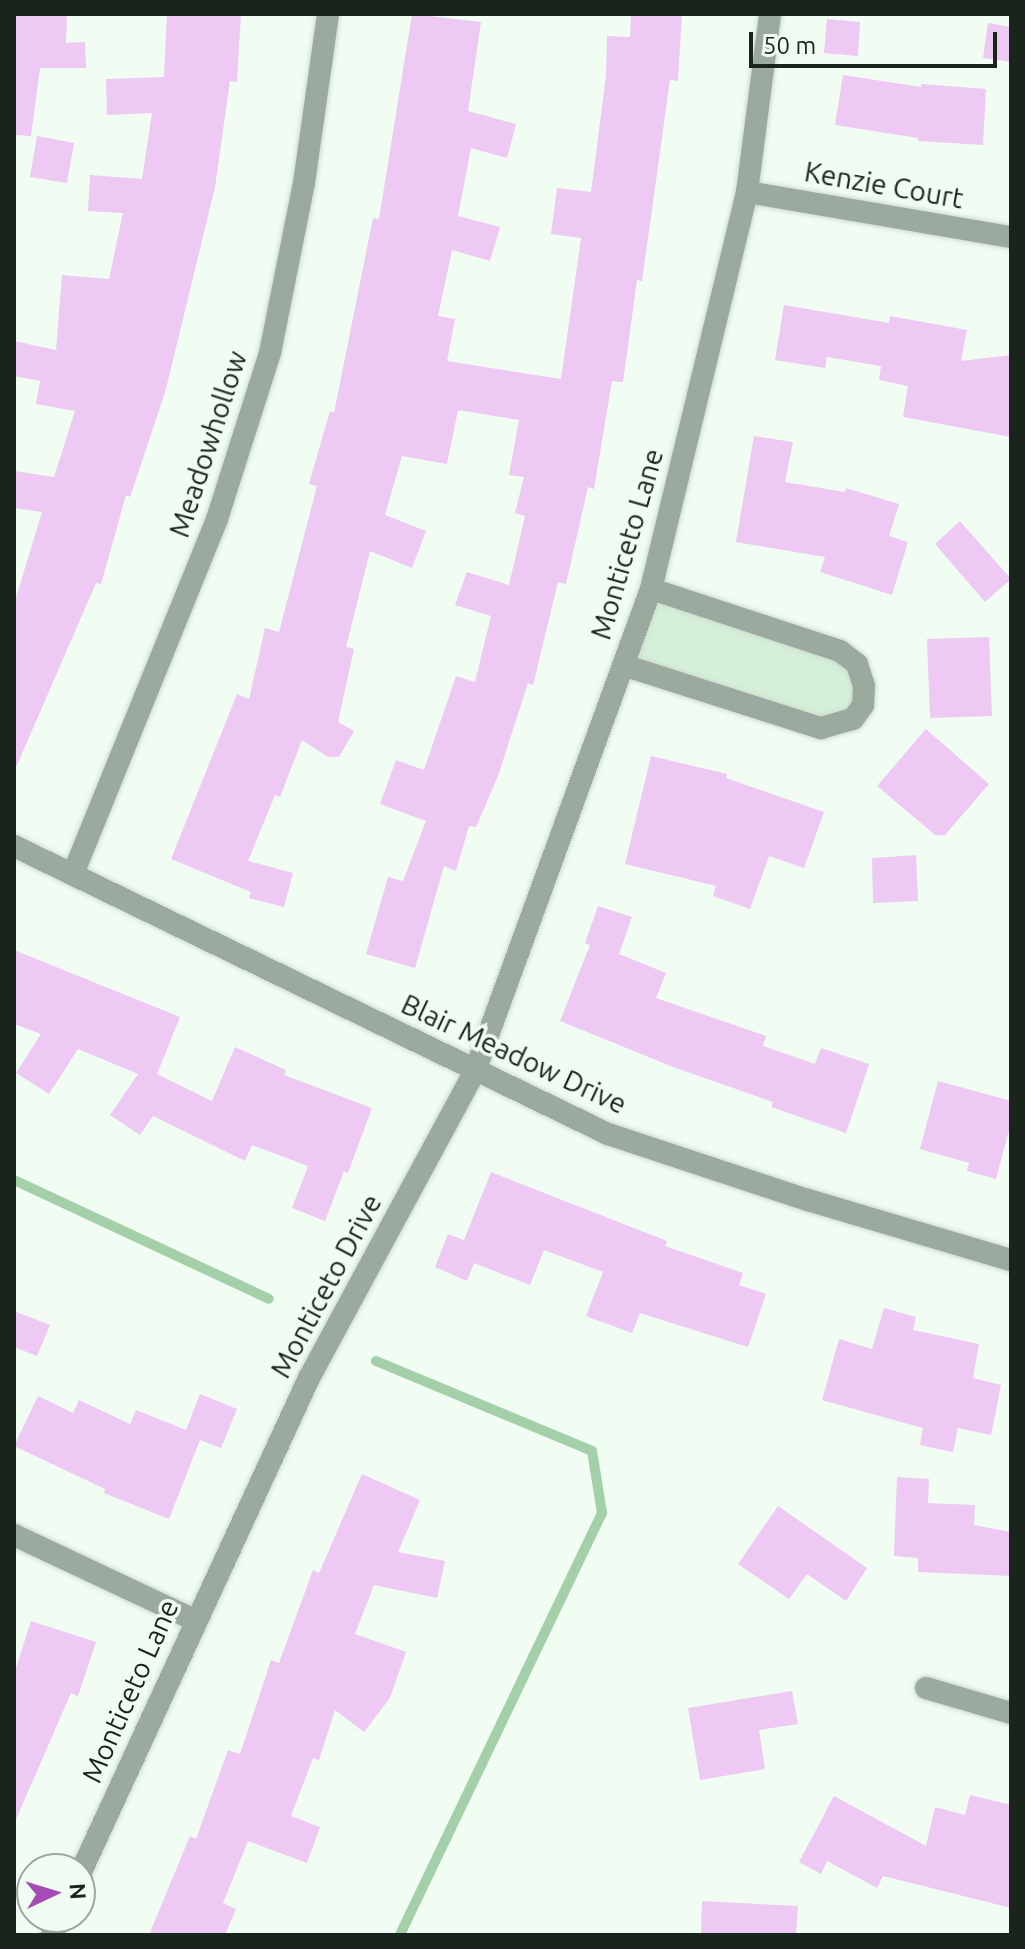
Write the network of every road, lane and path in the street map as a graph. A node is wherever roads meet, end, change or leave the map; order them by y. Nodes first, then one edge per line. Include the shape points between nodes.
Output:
1 (328, 14) edge
2 (770, 14) edge
3 (747, 192) junction
4 (1011, 237) edge
5 (651, 589) junction
6 (623, 665) junction
7 (14, 846) edge
8 (73, 874) junction
9 (475, 1071) junction
10 (1011, 1260) edge
11 (235, 1532) joint
12 (14, 1535) edge
13 (195, 1620) junction
14 (926, 1688) dead end
15 (1011, 1713) edge
16 (90, 1853) edge

1 - 8 street, Meadowhollow via 304,183 270,353 217,519
2 - 3 street, Monticeto Lane
3 - 4 street, Kenzie Court
3 - 5 street, Monticeto Lane
5 - 6 street, Monticeto Lane
5 - 6 street via 840,651 857,664 863,705 853,719 821,728
6 - 9 street, Monticeto Lane
7 - 8 street, Blair Meadow Drive
8 - 9 street, Blair Meadow Drive
9 - 10 street, Blair Meadow Drive via 608,1134
9 - 11 street, Monticeto Drive via 309,1378
11 - 13 street, Monticeto Lane
12 - 13 street
13 - 16 street, Monticeto Lane
14 - 15 street

